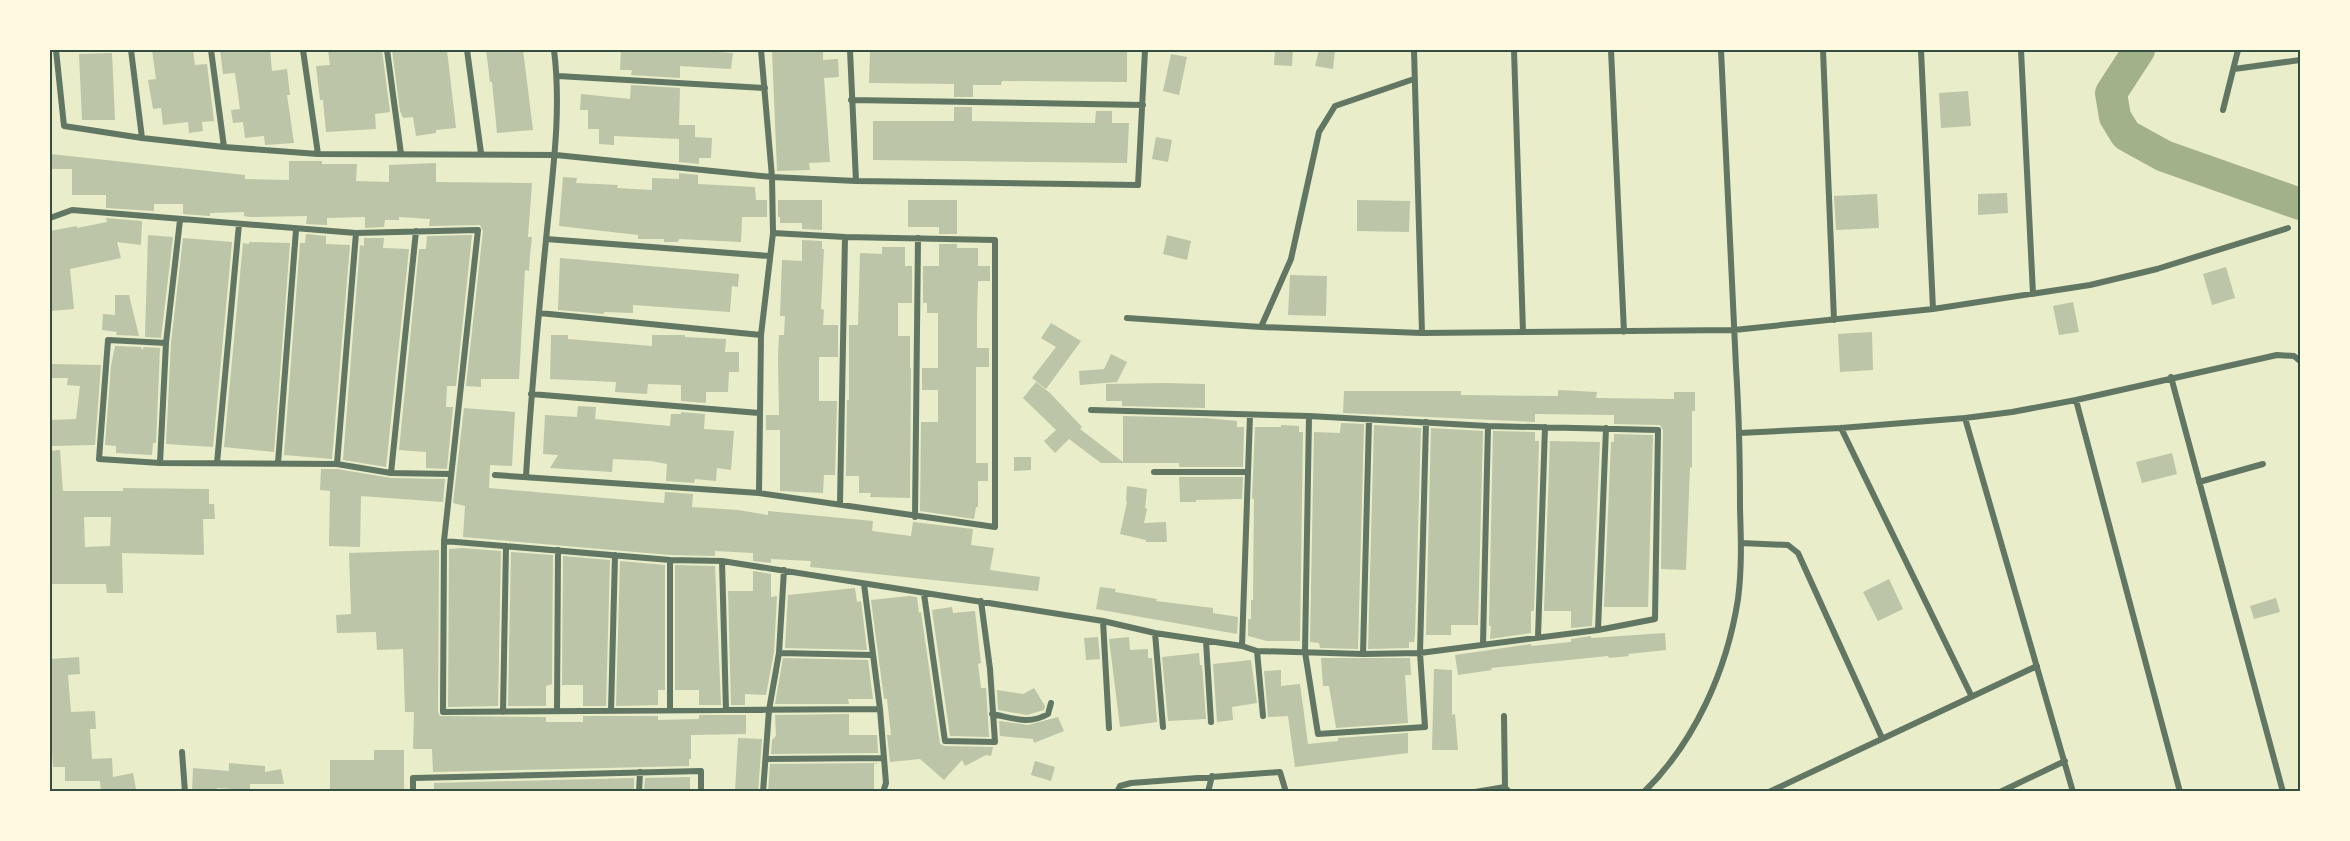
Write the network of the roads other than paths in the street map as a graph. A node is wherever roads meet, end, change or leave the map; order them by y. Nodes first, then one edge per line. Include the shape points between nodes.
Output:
1 (56, 50) edge
2 (131, 50) edge
3 (211, 50) edge
4 (303, 50) edge
5 (387, 50) edge
6 (467, 50) edge
7 (554, 50) edge
8 (761, 50) edge
9 (850, 50) edge
10 (1145, 50) edge
11 (1414, 50) edge
12 (1514, 50) edge
13 (1611, 50) edge
14 (1721, 50) edge
15 (1823, 50) edge
16 (1921, 50) edge
17 (2020, 50) edge
18 (2238, 50) edge
19 (2301, 60) edge
20 (2234, 69) junction
21 (558, 76) junction
22 (1414, 79) junction
23 (765, 88) junction
24 (851, 100) junction
25 (1143, 105) junction
26 (2223, 110) dead end
27 (142, 138) junction
28 (224, 147) junction
29 (318, 153) junction
30 (481, 153) junction
31 (401, 154) junction
32 (556, 155) junction
33 (772, 177) junction
34 (856, 181) junction
35 (50, 218) edge
36 (180, 220) junction
37 (239, 224) junction
38 (2288, 228) dead end
39 (297, 230) junction
40 (416, 231) junction
41 (356, 233) junction
42 (773, 233) junction
43 (845, 237) junction
44 (918, 238) junction
45 (546, 239) junction
46 (769, 256) junction
47 (2032, 294) junction
48 (1933, 309) junction
49 (539, 313) junction
50 (1127, 318) dead end
51 (1834, 320) junction
52 (1260, 327) junction
53 (1734, 330) junction
54 (1523, 332) junction
55 (1624, 332) junction
56 (1422, 333) junction
57 (761, 335) junction
58 (166, 343) junction
59 (2301, 361) edge
60 (2171, 377) junction
61 (531, 394) junction
62 (2076, 400) junction
63 (1091, 410) dead end
64 (759, 413) junction
65 (1250, 415) junction
66 (1309, 416) junction
67 (1965, 418) junction
68 (1369, 420) junction
69 (1426, 422) junction
70 (1488, 426) junction
71 (1545, 427) junction
72 (1606, 428) junction
73 (1841, 428) junction
74 (1740, 433) junction
75 (160, 464) junction
76 (217, 464) junction
77 (278, 464) junction
78 (337, 464) junction
79 (2263, 464) dead end
80 (1154, 472) dead end
81 (1246, 472) junction
82 (392, 473) junction
83 (451, 474) junction
84 (495, 475) dead end
85 (526, 476) junction
86 (2199, 482) junction
87 (759, 493) junction
88 (840, 504) junction
89 (915, 517) junction
90 (444, 541) junction
91 (1741, 543) junction
92 (506, 546) junction
93 (558, 550) junction
94 (615, 555) junction
95 (670, 560) junction
96 (722, 561) junction
97 (784, 570) junction
98 (864, 584) junction
99 (924, 594) junction
100 (981, 601) junction
101 (1103, 621) junction
102 (1599, 630) junction
103 (1155, 633) junction
104 (1538, 637) junction
105 (1206, 641) junction
106 (1483, 644) junction
107 (1242, 646) junction
108 (1257, 651) junction
109 (1305, 652) junction
110 (779, 653) junction
111 (1420, 653) junction
112 (1363, 654) junction
113 (872, 655) junction
114 (2037, 666) junction
115 (1971, 695) junction
116 (1051, 703) dead end
117 (880, 709) junction
118 (670, 710) junction
119 (726, 710) junction
120 (770, 710) junction
121 (557, 711) junction
122 (611, 711) junction
123 (503, 712) junction
124 (992, 714) junction
125 (1263, 716) dead end
126 (1504, 716) dead end
127 (1211, 722) dead end
128 (1163, 727) dead end
129 (1109, 728) dead end
130 (1882, 738) junction
131 (182, 752) dead end
132 (883, 758) junction
133 (766, 759) junction
134 (2065, 761) junction
135 (640, 772) junction
136 (1212, 776) junction
137 (1118, 789) edge
138 (1507, 789) edge
139 (185, 792) edge
140 (413, 792) edge
141 (639, 792) edge
142 (701, 792) edge
143 (763, 792) edge
144 (883, 792) edge
145 (1208, 792) edge
146 (1286, 792) edge
147 (1475, 792) edge
148 (1644, 792) edge
149 (1769, 792) edge
150 (2000, 792) edge
151 (2073, 792) edge
152 (2180, 792) edge
153 (2283, 792) edge

1 - 27 street via 64,126
2 - 27 street
3 - 28 street
4 - 29 street
5 - 31 street
6 - 30 street
7 - 21 street
8 - 23 street
9 - 24 street
10 - 25 street
11 - 22 street
12 - 54 street
13 - 55 street
14 - 53 street
15 - 51 street
16 - 48 street
17 - 47 street
18 - 20 street
19 - 20 street
20 - 26 street
21 - 23 street
21 - 32 street
22 - 52 street via 1335,106 1319,132 1291,259
22 - 56 street
23 - 33 street
24 - 25 street
24 - 34 street
25 - 34 street via 1138,185
27 - 28 street
28 - 29 street
29 - 31 street
30 - 31 street
30 - 32 street
32 - 33 street
32 - 45 street
33 - 34 street
33 - 42 street
35 - 36 street via 72,210
36 - 37 street
36 - 58 street
37 - 39 street
37 - 76 street
38 - 47 street via 2157,269
39 - 41 street
39 - 77 street
40 - 41 street
40 - 82 street
40 - 83 street via 478,230
41 - 78 street
42 - 43 street
42 - 46 street
43 - 44 street
43 - 88 street
44 - 89 street
44 - 89 street via 995,240 995,527
45 - 46 street
45 - 49 street
46 - 57 street
47 - 48 street
48 - 51 street
49 - 57 street
49 - 61 street
50 - 52 street
51 - 53 street
52 - 56 street
53 - 55 street
53 - 74 street
54 - 55 street
54 - 56 street
57 - 64 street
58 - 75 street
58 - 75 street via 108,340 99,459
59 - 60 street via 2294,356 2277,355
60 - 62 street
60 - 86 street
61 - 64 street
61 - 85 street
62 - 67 street
62 - 152 street
63 - 65 street
64 - 87 street
65 - 66 street
65 - 81 street
66 - 68 street
66 - 109 street
67 - 73 street
67 - 114 street
68 - 69 street
68 - 112 street
69 - 70 street
69 - 111 street
70 - 71 street
70 - 106 street
71 - 72 street
71 - 104 street
72 - 102 street
72 - 102 street via 1658,430 1655,619
73 - 74 street
73 - 115 street
74 - 91 street
75 - 76 street
76 - 77 street
77 - 78 street
78 - 82 street
79 - 86 street
80 - 81 street
81 - 107 street
82 - 83 street
83 - 90 street
84 - 85 street
85 - 87 street
86 - 153 street
87 - 88 street
88 - 89 street
90 - 92 street
90 - 123 street via 443,712
91 - 130 street via 1788,545 1798,553
91 - 148 street via 1738,599 1710,695 1690,735 1664,772
92 - 93 street
92 - 123 street
93 - 94 street
93 - 121 street
94 - 95 street
94 - 122 street
95 - 96 street
95 - 118 street
96 - 97 street
96 - 119 street
97 - 98 street
97 - 110 street
98 - 99 street
98 - 113 street
99 - 100 street
99 - 124 street via 945,741 995,742
100 - 101 street
100 - 124 street
101 - 103 street
101 - 129 street
102 - 104 street
103 - 105 street
103 - 128 street
104 - 106 street
105 - 107 street
105 - 127 street
106 - 111 street
107 - 108 street
108 - 109 street
108 - 125 street
109 - 111 street via 1318,734 1425,727
109 - 112 street
110 - 113 street
110 - 120 street
111 - 112 street
113 - 117 street
114 - 115 street
114 - 134 street
115 - 130 street
116 - 124 street via 1048,714 1028,722
117 - 120 street
117 - 132 street
118 - 119 street
118 - 122 street
119 - 120 street
120 - 133 street
121 - 122 street
121 - 123 street
126 - 138 street
130 - 149 street
131 - 139 street
132 - 133 street
132 - 144 street
133 - 143 street
134 - 150 street
134 - 151 street
135 - 140 street via 413,778
135 - 141 street
135 - 142 street via 701,771
136 - 137 street via 1131,783
136 - 145 street
136 - 146 street via 1280,772
138 - 147 street

